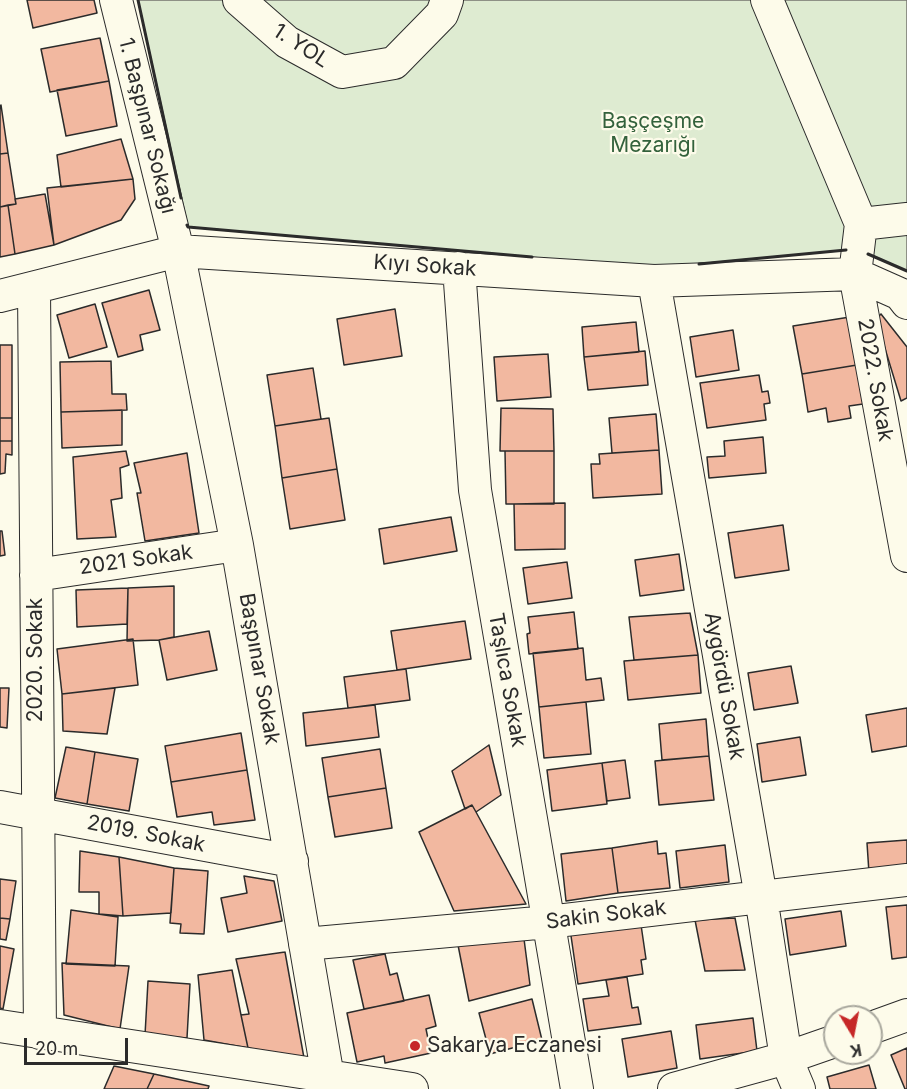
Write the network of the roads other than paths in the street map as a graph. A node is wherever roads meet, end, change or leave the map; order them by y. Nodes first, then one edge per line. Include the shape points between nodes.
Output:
1 (116, 0) edge
2 (239, 0) edge
3 (447, 0) edge
4 (767, 0) edge
5 (907, 219) edge
6 (861, 224) junction
7 (178, 251) junction
8 (459, 268) junction
9 (855, 274) junction
10 (654, 280) junction
11 (34, 288) junction
12 (0, 296) edge
13 (907, 303) edge
14 (237, 545) junction
15 (907, 556) edge
16 (36, 575) junction
17 (0, 807) edge
18 (37, 813) junction
19 (292, 861) junction
20 (907, 880) edge
21 (761, 897) junction
22 (548, 922) junction
23 (305, 944) junction
24 (907, 1015) edge
25 (883, 1024) edge
26 (1, 1028) edge
27 (40, 1032) junction
28 (823, 1045) edge
29 (786, 1058) junction
30 (329, 1083) edge
31 (412, 1089) edge
32 (577, 1089) edge
33 (674, 1089) edge
34 (799, 1089) edge

1 - 7 street, 1. Başpınar Sokağı
2 - 3 street, 1. YOL via 287,42 342,72 394,63 442,14
4 - 6 street
5 - 6 street
6 - 9 street, 2022. Sokak
7 - 8 street, Kıyı Sokak
7 - 11 street, Kıyı Sokak
7 - 14 street, Başpınar Sokak
8 - 10 street, Kıyı Sokak
8 - 22 street, Taşlıca Sokak via 475,490
9 - 10 street, Kıyı Sokak
9 - 13 street via 900,294
9 - 15 street, 2022. Sokak
10 - 21 street, Aygördü Sokak
11 - 12 street, Kıyı Sokak
11 - 16 street, 2020. Sokak
14 - 16 street, 2021 Sokak
14 - 19 street, Başpınar Sokak
16 - 18 street, 2020. Sokak
17 - 18 street, 2019. Sokak
18 - 19 street, 2019. Sokak
18 - 27 street, 2020. Sokak
19 - 23 street, Başpınar Sokak
20 - 21 street, Sakin Sokak
21 - 22 street, Sakin Sokak
21 - 29 street, Aygördü Sokak
22 - 23 street, Sakin Sokak
22 - 32 street, Taşlıca Sokak
23 - 30 street, Başpınar Sokak
24 - 25 street
26 - 27 street
27 - 30 street
28 - 29 street
29 - 33 street
29 - 34 street, Aygördü Sokak
30 - 31 street

